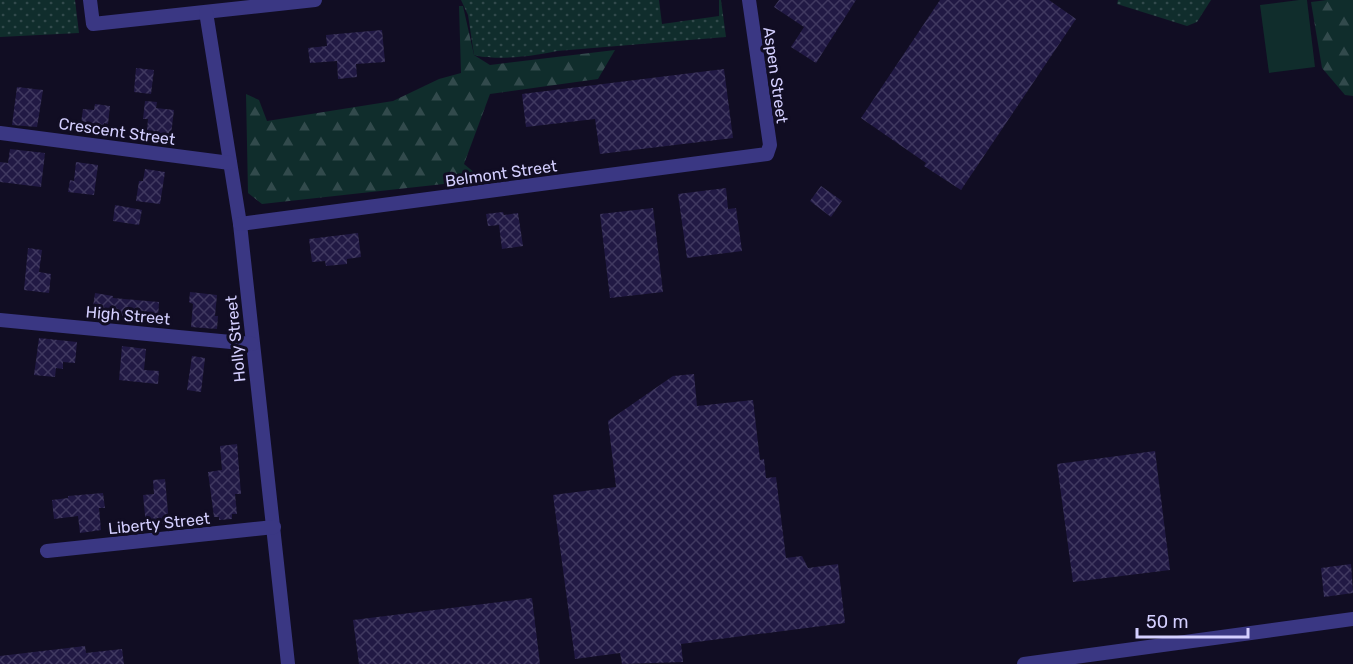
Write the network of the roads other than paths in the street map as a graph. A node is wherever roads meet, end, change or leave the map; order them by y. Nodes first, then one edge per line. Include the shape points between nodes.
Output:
1 (90, 0) edge
2 (315, 0) edge
3 (749, 0) edge
4 (206, 12) junction
5 (0, 133) edge
6 (767, 154) joint
7 (230, 164) junction
8 (240, 224) junction
9 (0, 320) edge
10 (252, 344) junction
11 (274, 527) junction
12 (47, 551) dead end
13 (1353, 619) edge
14 (288, 664) edge
15 (1024, 664) edge

1 - 4 street via 93,24
2 - 4 street
3 - 6 street, Aspen Street via 770,145
4 - 7 street, Holly Street
5 - 7 street, Crescent Street
6 - 8 street, Belmont Street
7 - 8 street, Holly Street
8 - 10 street, Holly Street
9 - 10 street, High Street
10 - 11 street, Holly Street
11 - 12 street, Liberty Street
11 - 14 street, Holly Street
13 - 15 street

